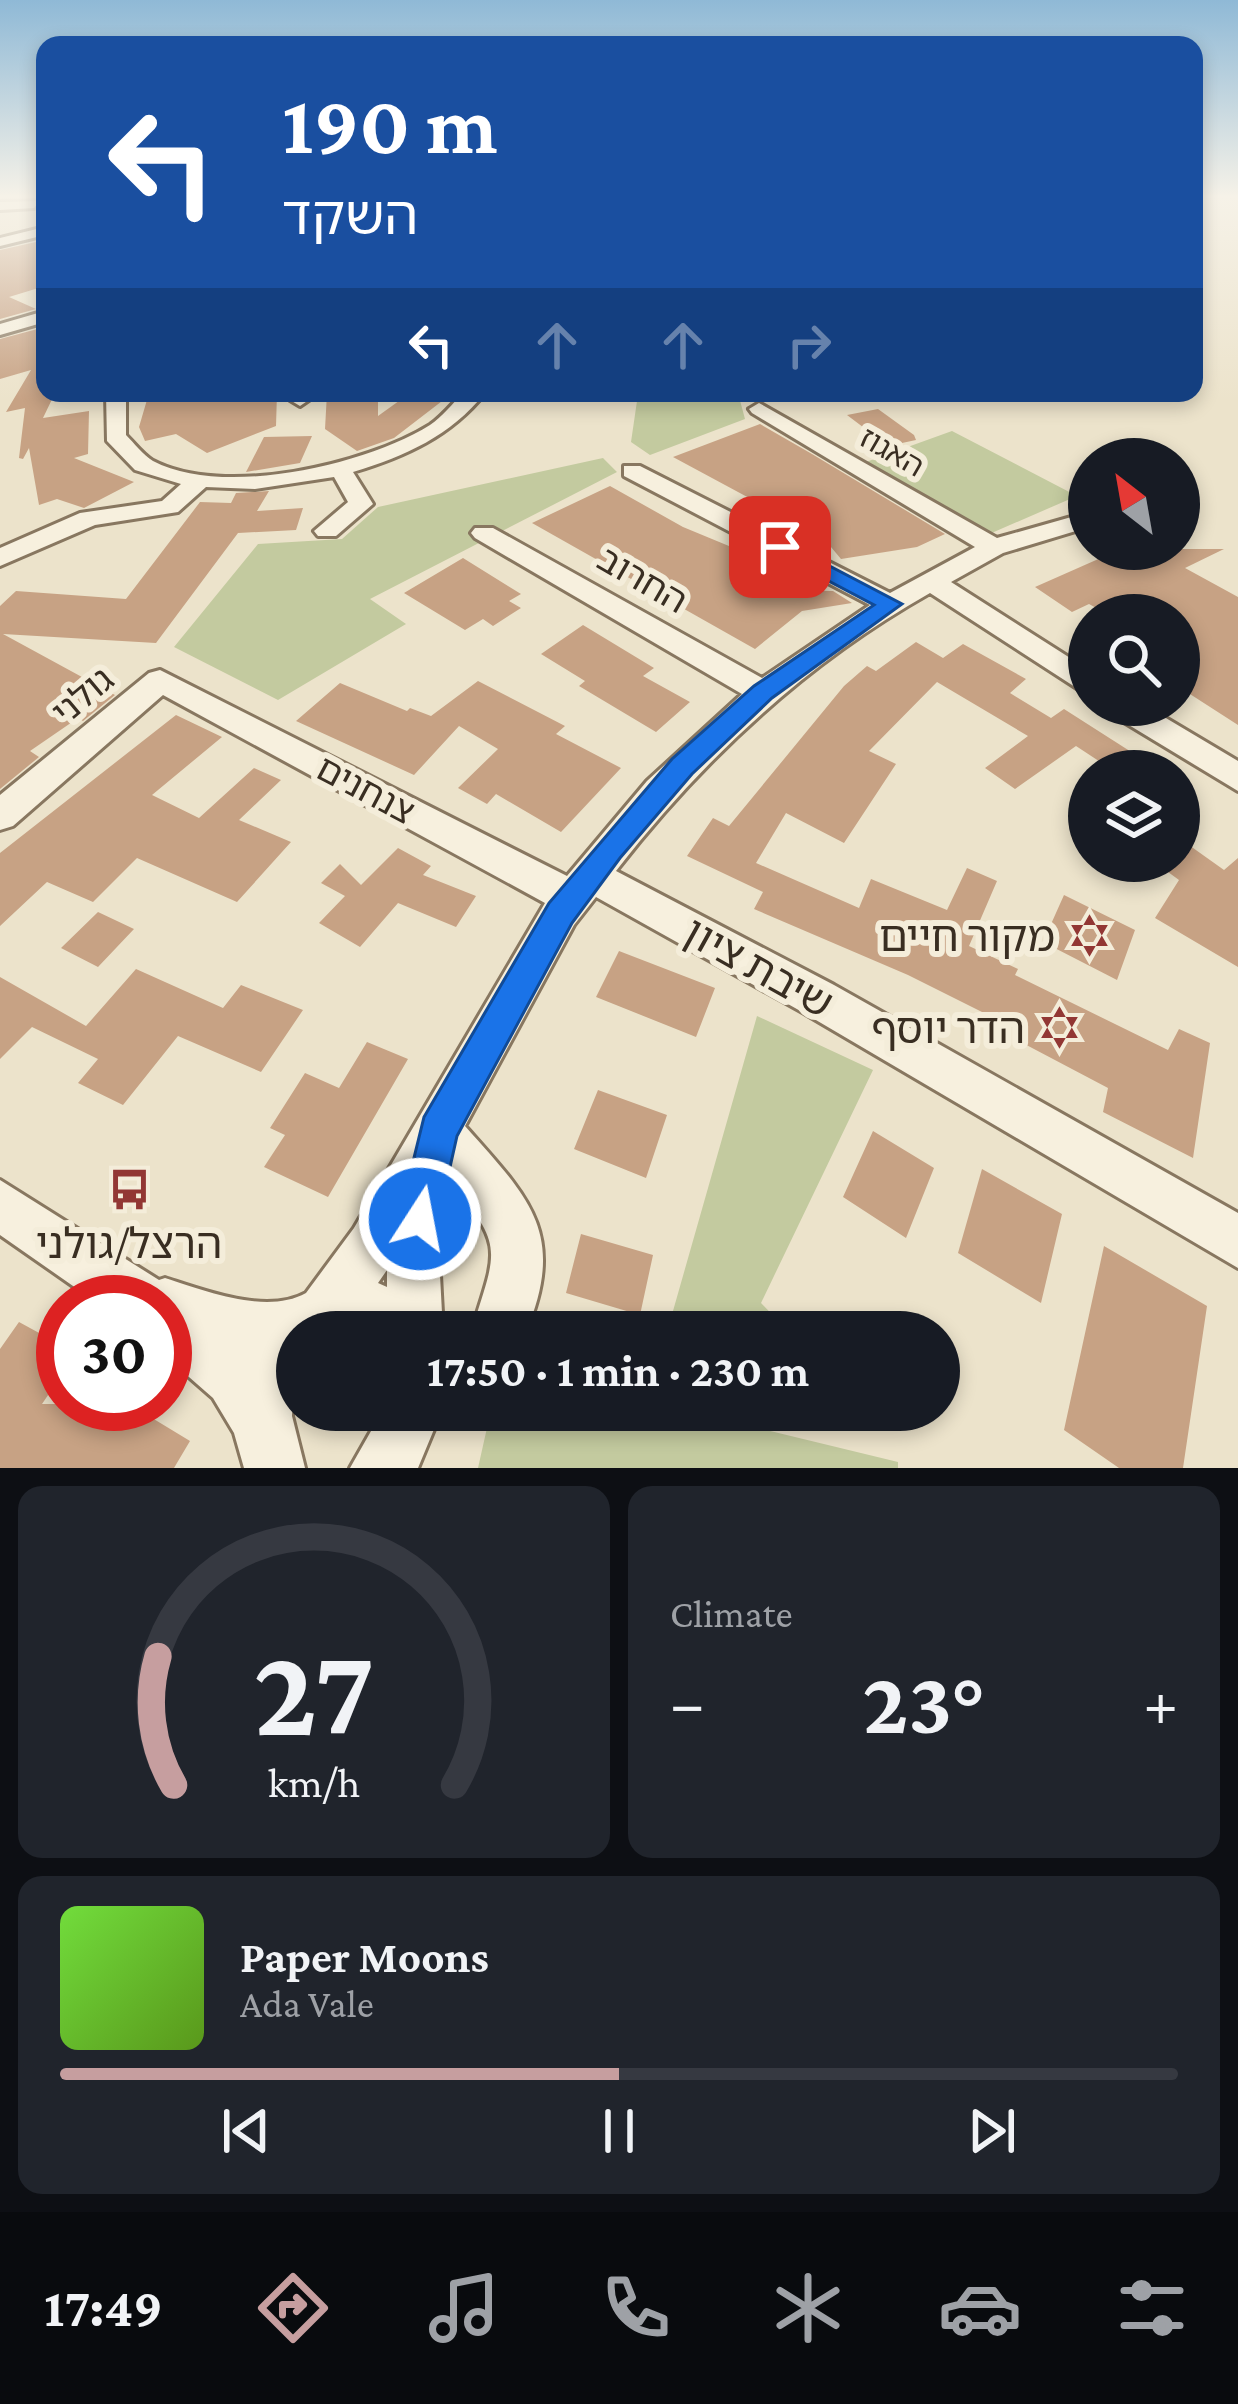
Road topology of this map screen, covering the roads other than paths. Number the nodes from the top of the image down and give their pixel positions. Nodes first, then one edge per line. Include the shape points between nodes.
1 (36, 319) edge
2 (0, 330) edge
3 (113, 402) edge
4 (465, 402) edge
5 (759, 409) dead end
6 (632, 471) dead end
7 (342, 472) junction
8 (200, 480) junction
9 (1068, 525) edge
10 (327, 531) dead end
11 (484, 532) dead end
12 (994, 547) junction
13 (0, 558) edge
14 (929, 580) junction
15 (890, 604) junction
16 (1068, 671) edge
17 (160, 680) joint
18 (763, 692) junction
19 (1154, 726) edge
20 (1238, 778) edge
21 (0, 816) edge
22 (580, 887) junction
23 (438, 1131) junction
24 (0, 1205) edge
25 (1238, 1242) edge
26 (109, 1275) edge
27 (319, 1311) edge
28 (336, 1311) edge
29 (383, 1311) edge
30 (412, 1311) edge
31 (505, 1311) edge
32 (192, 1312) edge
33 (276, 1330) edge
34 (192, 1342) edge
35 (276, 1365) edge
36 (404, 1431) edge
37 (264, 1450) edge
38 (380, 1468) edge

1 - 2 street
3 - 8 street via 112,425 127,454 160,473
4 - 7 street via 400,452
5 - 12 street, האגוז
6 - 15 street
7 - 8 street
7 - 10 street via 361,504
8 - 13 street via 169,507 89,518
9 - 12 street
11 - 18 street, החרוב
12 - 14 street
14 - 15 street
14 - 16 street
15 - 18 street
17 - 21 street, גולני
17 - 22 street, צנחנים
18 - 22 street via 659,790
19 - 20 street
22 - 23 street
22 - 25 street, שיבת ציון via 840,1011
23 - 27 street via 372,1246
23 - 30 street via 413,1256
23 - 31 street via 502,1206 521,1256
24 - 26 street
28 - 29 street via 349,1305
32 - 33 street
34 - 37 street via 233,1378
35 - 37 street
36 - 38 street

